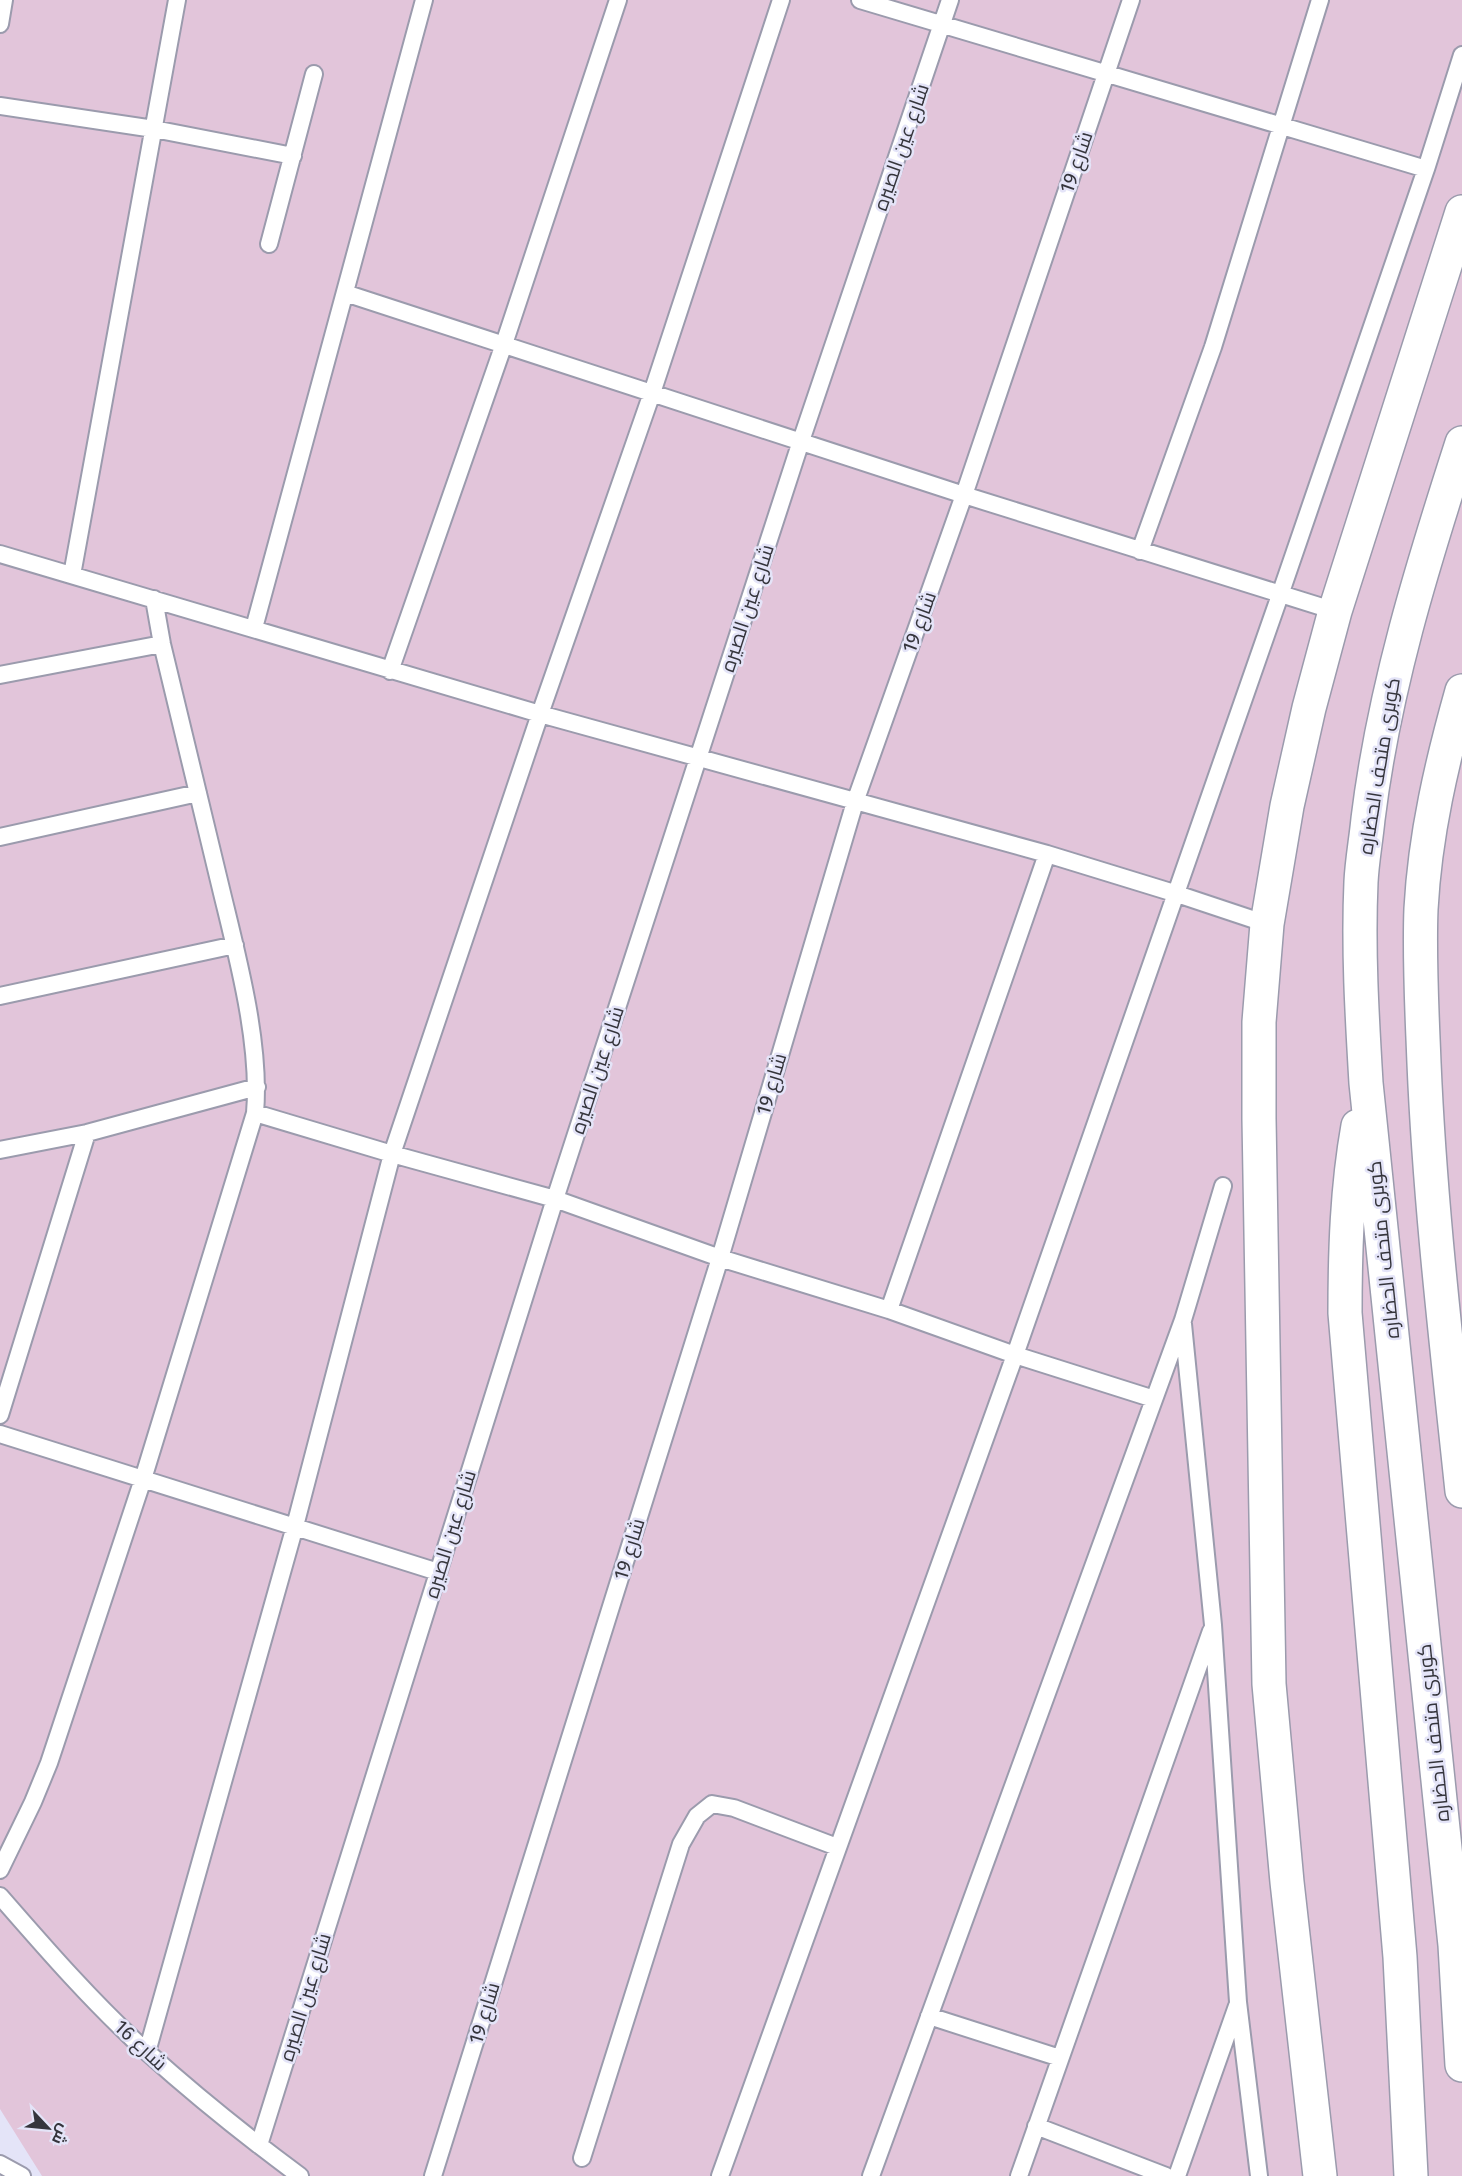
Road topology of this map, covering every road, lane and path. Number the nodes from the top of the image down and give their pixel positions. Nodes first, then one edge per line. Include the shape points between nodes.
1 (4, 0) edge
2 (177, 0) edge
3 (424, 0) edge
4 (618, 0) edge
5 (781, 0) edge
6 (861, 0) edge
7 (950, 0) edge
8 (1131, 0) edge
9 (1320, 0) edge
10 (0, 24) edge
11 (943, 24) junction
12 (1462, 55) edge
13 (314, 74) dead end
14 (1106, 74) junction
15 (0, 106) edge
16 (1282, 126) junction
17 (154, 129) junction
18 (293, 156) junction
19 (1426, 169) junction
20 (1462, 212) edge
21 (269, 244) dead end
22 (345, 293) junction
23 (504, 344) junction
24 (652, 393) junction
25 (801, 441) junction
26 (1462, 443) edge
27 (964, 495) junction
28 (1140, 550) junction
29 (0, 554) edge
30 (72, 575) junction
31 (1280, 595) junction
32 (154, 598) junction
33 (1335, 611) junction
34 (254, 628) junction
35 (162, 644) junction
36 (390, 671) junction
37 (0, 675) edge
38 (1462, 691) edge
39 (540, 714) junction
40 (699, 759) junction
41 (198, 793) junction
42 (855, 801) junction
43 (0, 837) edge
44 (1047, 854) junction
45 (1174, 893) junction
46 (1267, 924) junction
47 (235, 945) junction
48 (0, 996) edge
49 (1366, 1083) junction
50 (257, 1087) junction
51 (255, 1113) junction
52 (87, 1133) junction
53 (0, 1150) edge
54 (392, 1154) junction
55 (1223, 1186) dead end
56 (555, 1199) junction
57 (720, 1258) junction
58 (889, 1310) junction
59 (1182, 1320) junction
60 (1015, 1355) junction
61 (1154, 1399) junction
62 (0, 1415) edge
63 (0, 1434) edge
64 (142, 1479) junction
65 (1462, 1491) edge
66 (295, 1526) junction
67 (438, 1572) junction
68 (1213, 1625) junction
69 (837, 1847) junction
70 (0, 1870) edge
71 (0, 1896) edge
72 (1238, 2002) junction
73 (929, 2016) junction
74 (147, 2052) junction
75 (1060, 2058) junction
76 (1462, 2066) edge
77 (1036, 2126) junction
78 (259, 2145) junction
79 (582, 2158) dead end
80 (0, 2164) edge
81 (22, 2176) edge
82 (300, 2176) edge
83 (433, 2176) edge
84 (720, 2176) edge
85 (871, 2176) edge
86 (1019, 2176) edge
87 (1166, 2176) edge
88 (1177, 2176) edge
89 (1259, 2176) edge
90 (1320, 2176) edge
91 (1411, 2176) edge

1 - 10 lane
2 - 17 lane
3 - 22 lane
4 - 23 lane
5 - 24 lane
6 - 11 lane
7 - 11 lane, شارع عين الصيره
8 - 14 lane, شارع 19
9 - 16 lane
11 - 14 lane
11 - 25 lane, شارع عين الصيره
12 - 19 lane
13 - 18 lane
14 - 16 lane
14 - 27 lane, شارع 19
15 - 17 lane
16 - 19 lane
16 - 28 lane via 1213,347
17 - 18 lane
17 - 30 lane
18 - 21 lane
19 - 31 lane
20 - 33 main road
22 - 23 lane
22 - 34 lane
23 - 24 lane
23 - 36 lane
24 - 25 lane
24 - 39 lane
25 - 27 lane
25 - 40 lane, شارع عين الصيره
26 - 49 main road, كوبرى متحف الحضاره via 1396,661 1374,773 1361,881
27 - 28 lane
27 - 42 lane, شارع 19
28 - 31 lane
29 - 30 lane
30 - 32 lane
31 - 33 lane
31 - 45 lane
32 - 34 lane
32 - 35 lane
33 - 46 main road via 1287,806
34 - 36 lane
35 - 37 lane
35 - 41 lane
36 - 39 lane
38 - 65 main road via 1430,832 1421,908 1420,984 1427,1142
39 - 40 lane
39 - 54 lane
40 - 42 lane
40 - 56 lane, شارع عين الصيره
41 - 43 lane
41 - 47 lane
42 - 44 lane
42 - 57 lane, شارع 19
44 - 45 lane
44 - 58 lane
45 - 46 lane
45 - 60 lane
46 - 90 main road via 1259,1022 1259,1119 1269,1684
47 - 48 lane
47 - 50 lane
49 - 76 main road, كوبرى متحف الحضاره via 1455,1945
49 - 91 main road via 1352,1159 1345,1236 1345,1313 1400,1957
50 - 51 lane
50 - 52 lane
51 - 54 lane
51 - 64 lane
52 - 53 lane
52 - 62 lane
54 - 56 lane
54 - 66 lane
55 - 59 lane
56 - 57 lane
56 - 67 lane, شارع عين الصيره
57 - 58 lane
57 - 83 lane, شارع 19
58 - 60 lane
59 - 61 lane
59 - 68 lane
60 - 61 lane
60 - 69 lane
61 - 73 lane
63 - 64 lane
64 - 66 lane
64 - 70 lane via 49,1763
66 - 67 lane
66 - 74 lane
67 - 78 lane, شارع عين الصيره
68 - 72 lane
68 - 75 lane
69 - 79 lane via 734,1808 712,1804 697,1816 681,1844
69 - 84 lane
71 - 74 lane, شارع 16 via 85,1991
72 - 88 lane
72 - 89 lane
73 - 75 lane
73 - 85 lane
74 - 78 lane, شارع 16
75 - 77 lane
77 - 86 lane
77 - 87 lane
78 - 82 lane, شارع 16
80 - 81 lane

